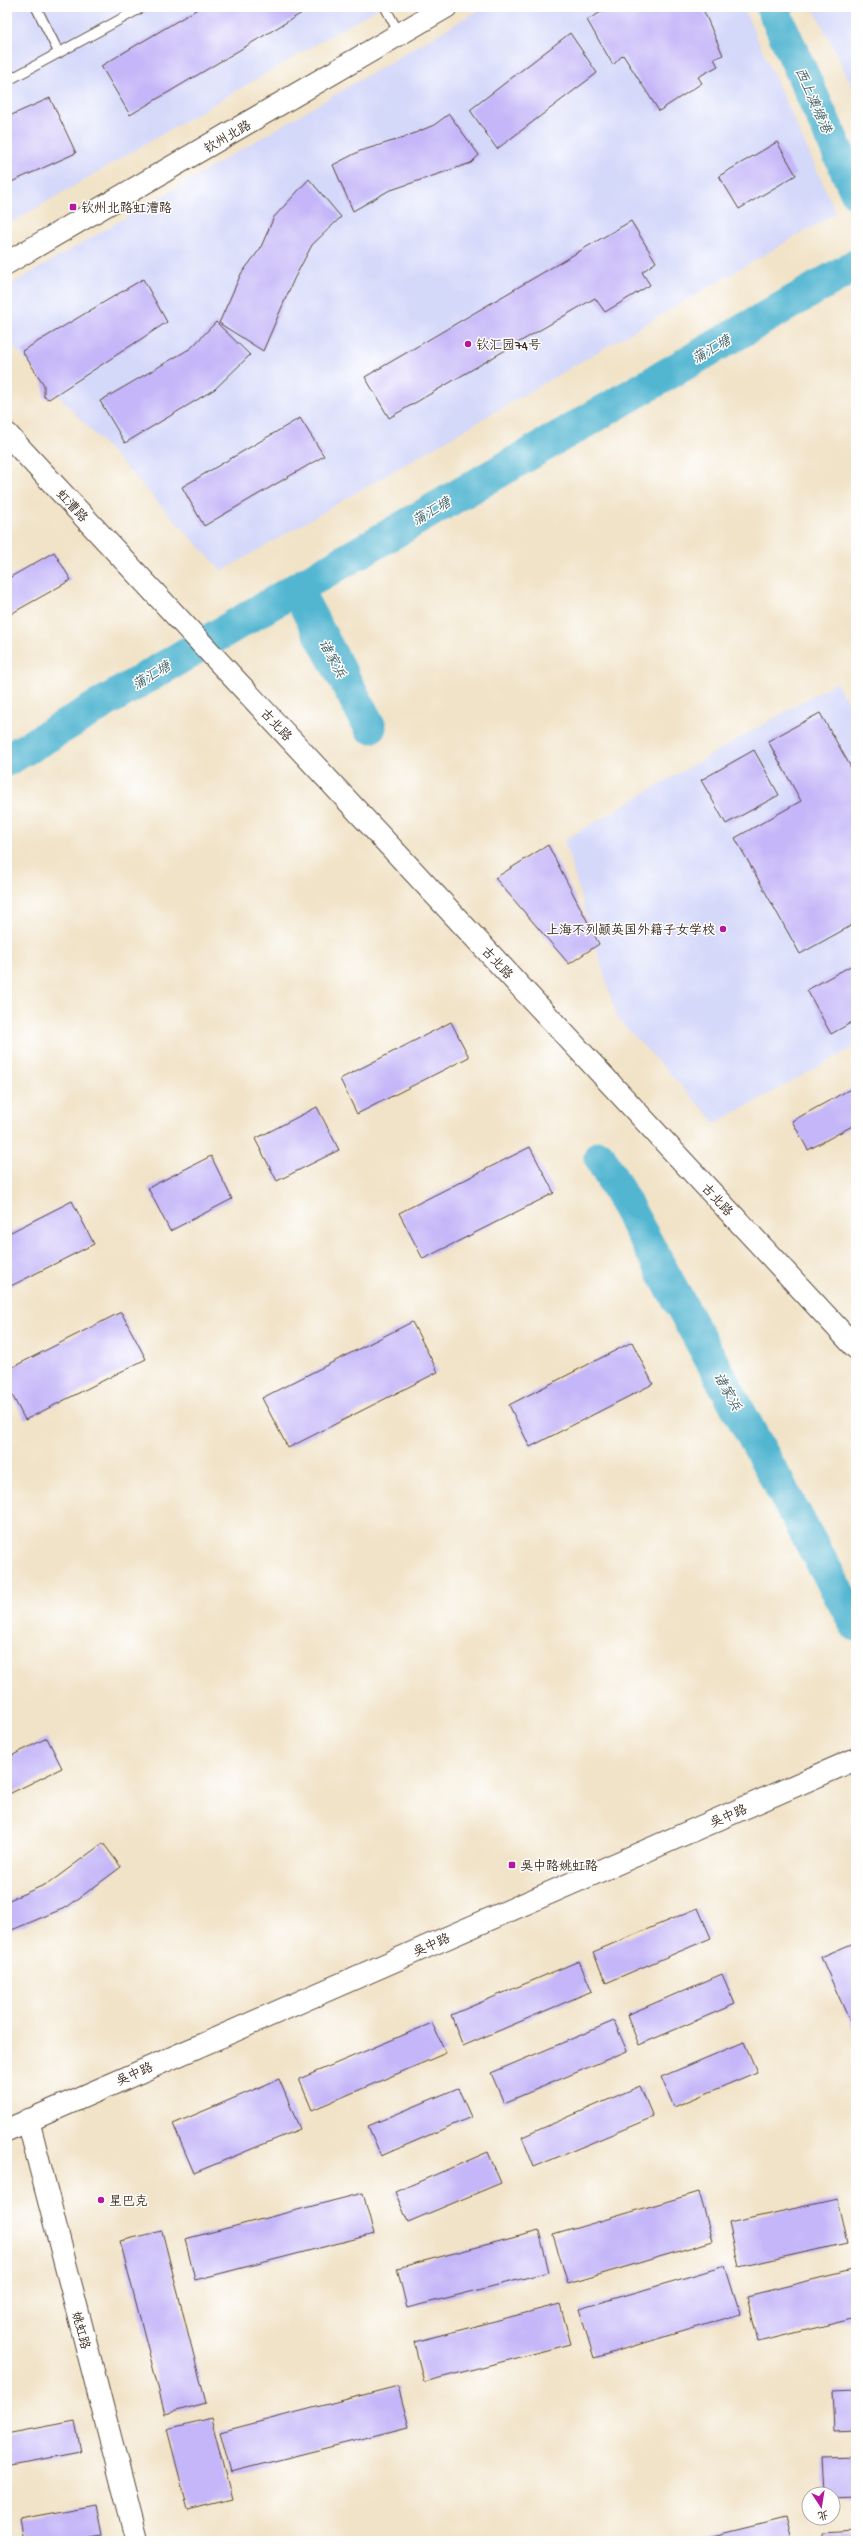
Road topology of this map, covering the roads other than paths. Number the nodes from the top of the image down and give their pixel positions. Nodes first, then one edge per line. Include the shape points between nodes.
1 (36, 7) edge
2 (143, 7) edge
3 (385, 7) edge
4 (446, 7) edge
5 (400, 35) junction
6 (60, 53) junction
7 (7, 81) edge
8 (7, 263) edge
9 (7, 434) edge
10 (139, 576) joint
11 (856, 1348) edge
12 (856, 1759) edge
13 (28, 2120) junction
14 (7, 2130) edge
15 (137, 2541) edge

1 - 6 lane
2 - 6 lane
3 - 5 lane
4 - 5 main road, 钦州北路
5 - 8 main road, 钦州北路
6 - 7 lane
9 - 10 main road, 虹漕路
10 - 11 main road, 古北路
12 - 13 main road, 吴中路
13 - 14 main road, 吴中路
13 - 15 main road, 姚虹路

